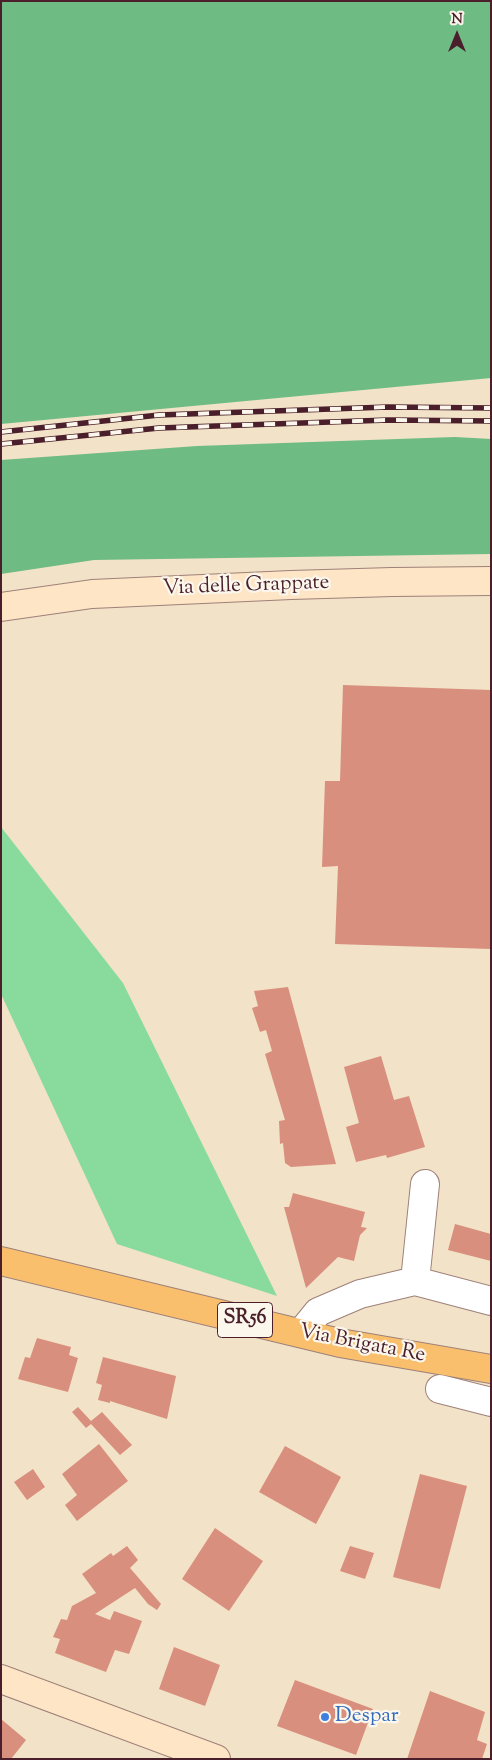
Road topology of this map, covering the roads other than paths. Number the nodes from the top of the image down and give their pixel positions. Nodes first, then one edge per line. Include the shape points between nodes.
1 (491, 581) edge
2 (1, 607) edge
3 (425, 1184) dead end
4 (1, 1261) edge
5 (415, 1281) junction
6 (491, 1300) edge
7 (301, 1333) junction
8 (491, 1369) edge
9 (440, 1389) dead end
10 (491, 1402) edge
11 (1, 1679) edge
12 (216, 1759) edge

1 - 2 street, Via delle Grappate via 291,584 92,594
3 - 5 street
4 - 7 main road, Via Brigata Re / SR56
5 - 6 street
5 - 7 street via 360,1294 318,1312
7 - 8 main road, Via Brigata Re / SR56
9 - 10 street, Via Brigata Re
11 - 12 street

